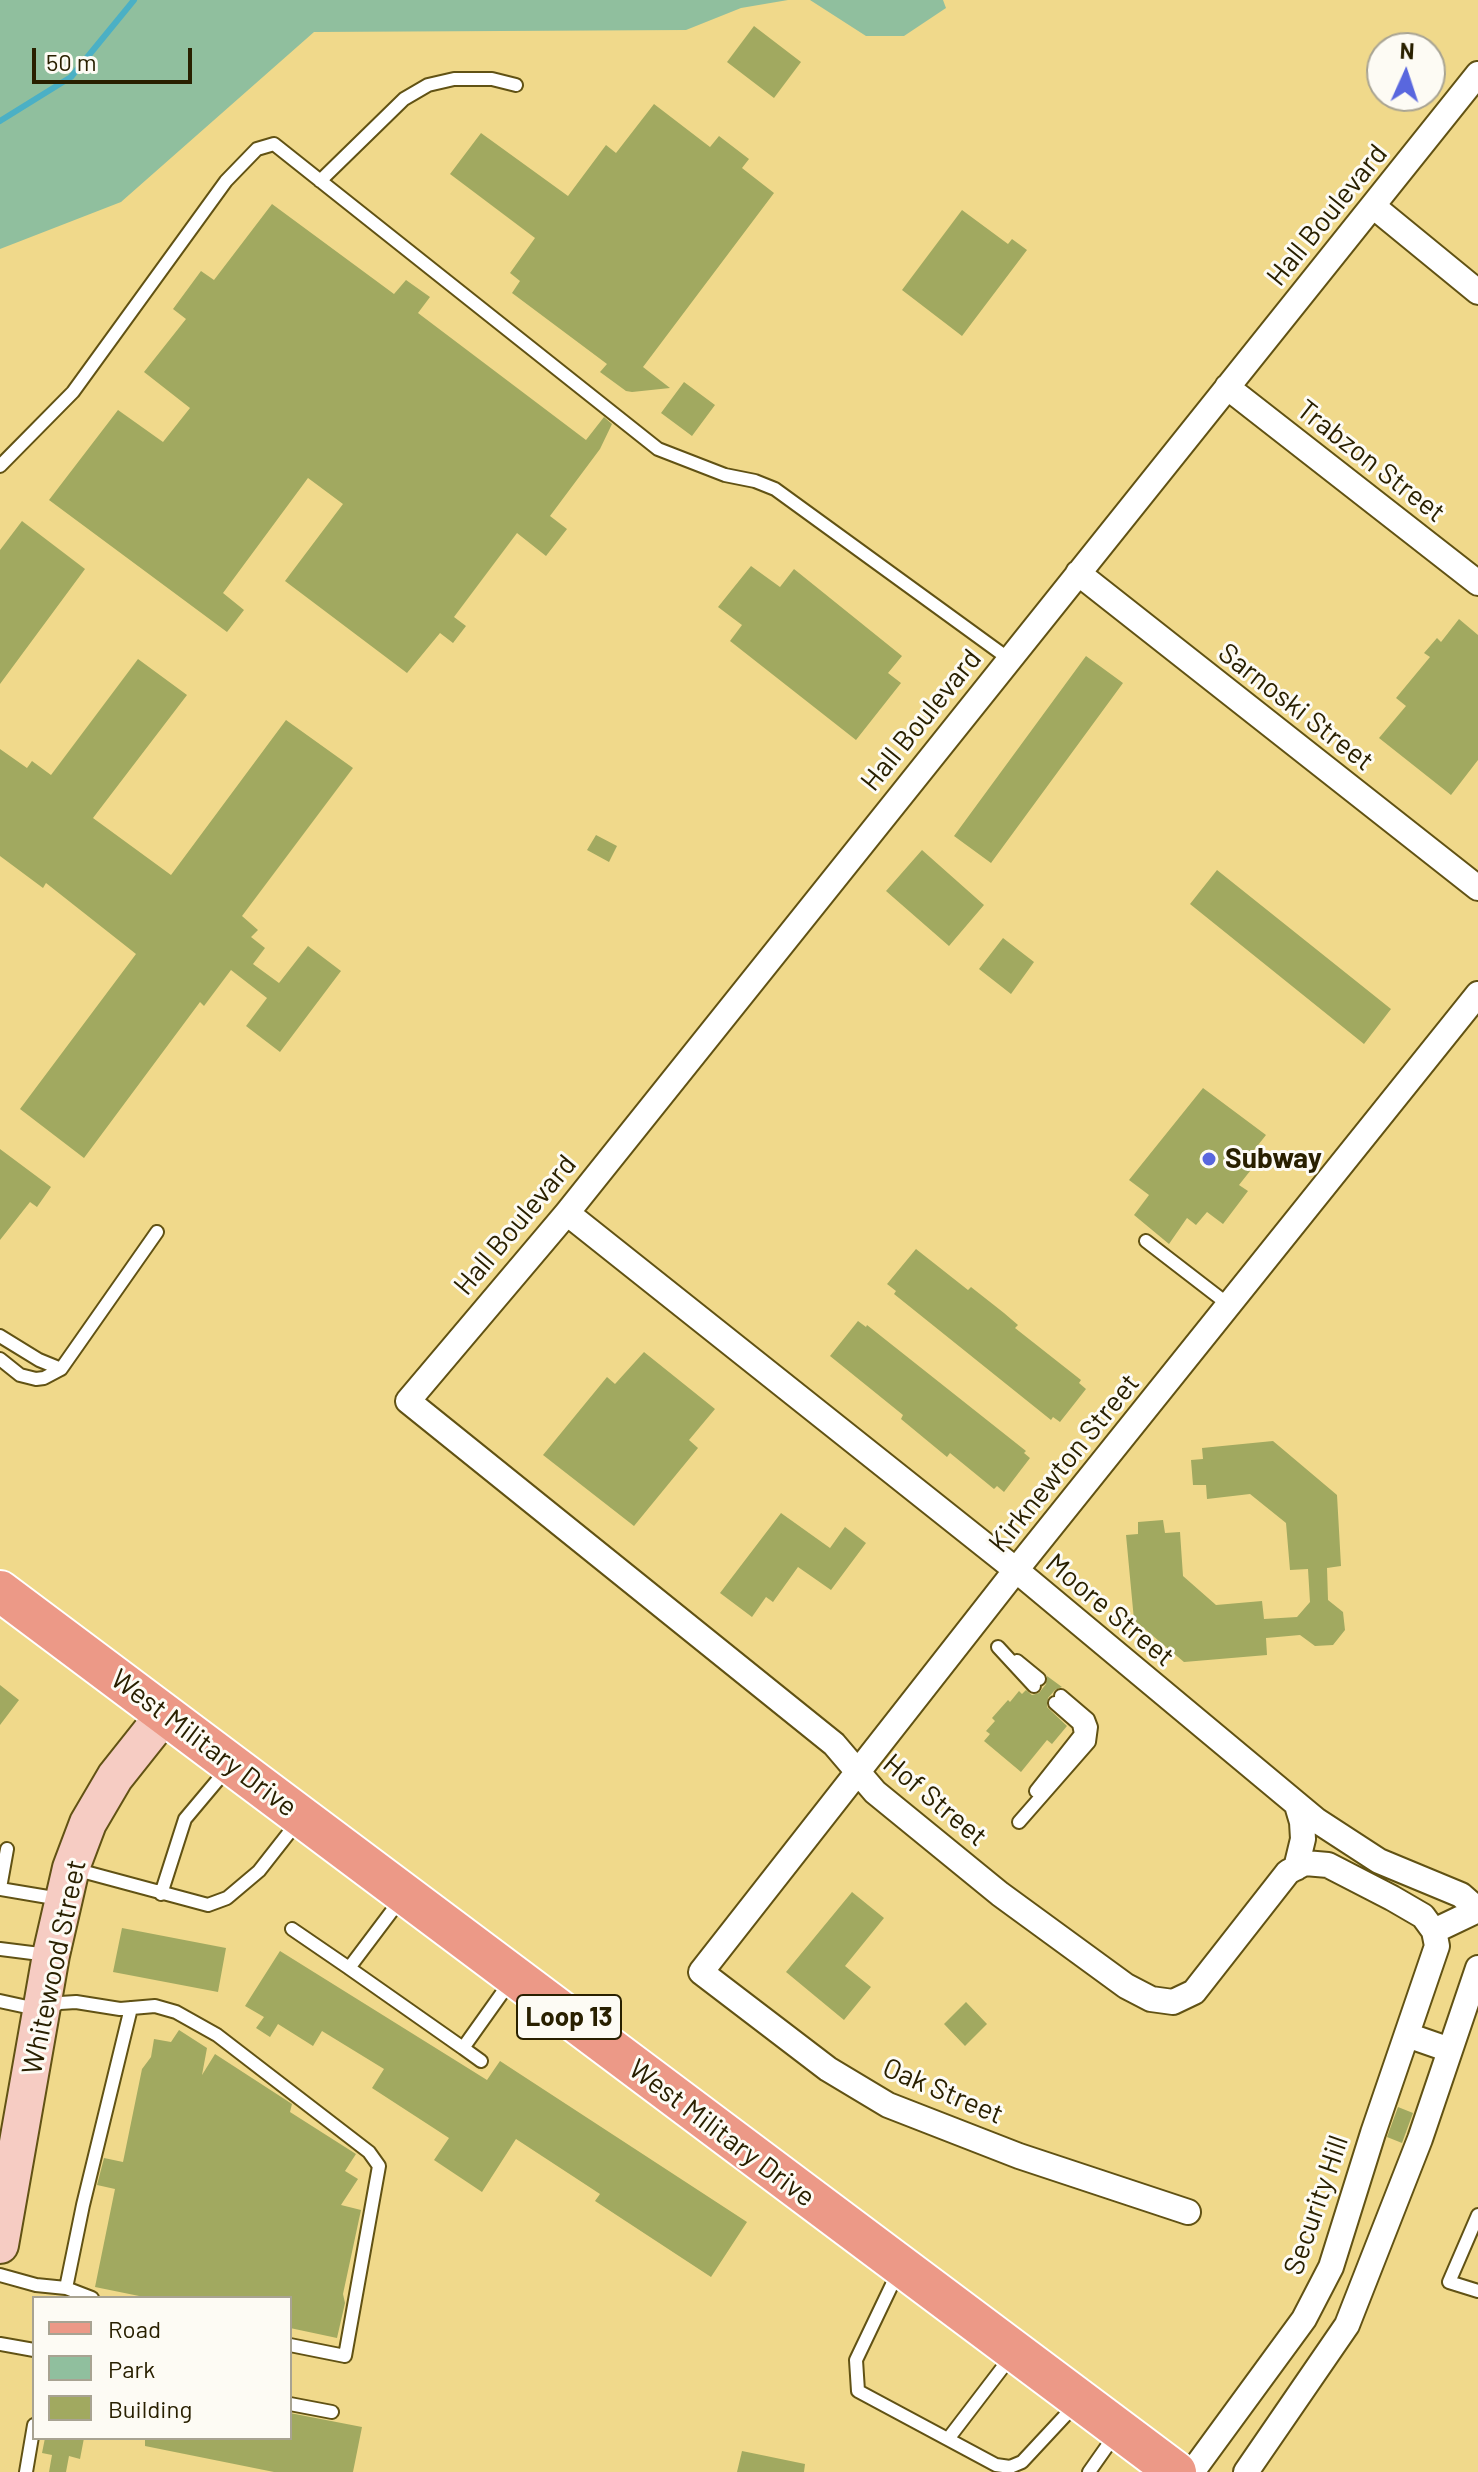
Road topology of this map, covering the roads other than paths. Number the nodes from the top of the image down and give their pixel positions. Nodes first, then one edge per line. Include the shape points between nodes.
1 (1478, 74) edge
2 (516, 85) dead end
3 (320, 181) junction
4 (1373, 206) junction
5 (1478, 292) edge
6 (1227, 387) junction
7 (0, 466) edge
8 (1078, 573) junction
9 (1478, 583) edge
10 (1009, 659) junction
11 (1478, 888) edge
12 (1478, 994) edge
13 (567, 1213) junction
14 (157, 1232) dead end
15 (1146, 1241) dead end
16 (1229, 1305) junction
17 (0, 1336) edge
18 (0, 1359) edge
19 (61, 1369) junction
20 (408, 1401) joint
21 (1016, 1570) junction
22 (0, 1591) edge
23 (998, 1647) dead end
24 (1036, 1682) dead end
25 (1058, 1700) dead end
26 (165, 1714) junction
27 (232, 1764) junction
28 (858, 1773) junction
29 (1297, 1805) junction
30 (301, 1816) junction
31 (1017, 1820) dead end
32 (7, 1849) dead end
33 (1296, 1868) junction
34 (67, 1884) junction
35 (0, 1888) edge
36 (161, 1894) junction
37 (405, 1894) junction
38 (1478, 1910) edge
39 (292, 1929) dead end
40 (1434, 1931) junction
41 (0, 1949) edge
42 (51, 1955) junction
43 (349, 1968) junction
44 (1478, 1968) edge
45 (701, 1972) joint
46 (514, 1976) junction
47 (0, 2001) edge
48 (131, 2008) junction
49 (41, 2010) junction
50 (1407, 2035) junction
51 (463, 2048) junction
52 (1450, 2050) junction
53 (481, 2061) dead end
54 (1360, 2175) junction
55 (1400, 2190) junction
56 (1188, 2212) dead end
57 (1478, 2215) edge
58 (2, 2223) edge
59 (901, 2267) junction
60 (0, 2275) edge
61 (66, 2288) junction
62 (1478, 2291) edge
63 (87, 2296) edge
64 (0, 2344) edge
65 (292, 2345) edge
66 (32, 2350) edge
67 (1015, 2351) junction
68 (1080, 2400) junction
69 (292, 2404) edge
70 (332, 2412) dead end
71 (1119, 2429) junction
72 (32, 2437) edge
73 (948, 2439) junction
74 (1015, 2469) edge
75 (26, 2472) edge
76 (1089, 2472) edge
77 (1176, 2472) edge
78 (1192, 2472) edge
79 (1246, 2472) edge

1 - 4 street, Hall Boulevard
2 - 3 lane via 454,79 428,85 404,99
3 - 7 lane via 274,144 257,149 226,181 73,392
3 - 10 lane via 658,449 775,489
4 - 5 street
4 - 6 street, Hall Boulevard
6 - 8 street, Hall Boulevard
6 - 9 street, Trabzon Street
8 - 10 street, Hall Boulevard
8 - 11 street, Sarnoski Street
10 - 13 street, Hall Boulevard
12 - 16 street, Kirknewton Street
13 - 20 street, Hall Boulevard
13 - 21 street, Moore Street
14 - 19 lane
15 - 16 lane
16 - 21 street, Kirknewton Street
17 - 19 lane
18 - 19 lane via 20,1375 36,1379
20 - 28 street, Hof Street via 834,1744
21 - 28 street, Kirknewton Street
21 - 29 street, Moore Street
22 - 26 main road, West Military Drive / Loop 13
23 - 24 lane
25 - 31 lane via 1081,1734
26 - 27 main road, West Military Drive / Loop 13
26 - 34 street, Whitewood Street via 115,1777 88,1823
27 - 30 main road, West Military Drive / Loop 13
27 - 36 lane via 185,1819
28 - 33 street, Hof Street via 1000,1894 1151,1999 1173,2002 1194,1992
28 - 45 street, Kirknewton Street
29 - 33 street via 1303,1839
29 - 38 street, Moore Street via 1379,1861 1461,1895
30 - 36 lane via 259,1871 227,1898 208,1905
30 - 37 main road, West Military Drive / Loop 13
32 - 35 lane
33 - 40 street via 1305,1863 1328,1865 1423,1916
34 - 35 lane
34 - 36 lane
34 - 42 street, Whitewood Street
37 - 43 lane
37 - 46 main road, West Military Drive / Loop 13
38 - 40 street
39 - 43 lane
40 - 50 street, Security Hill via 1437,1946
41 - 42 lane
42 - 49 street, Whitewood Street
43 - 51 lane
44 - 52 street
45 - 56 street, Oak Street via 828,2069 888,2105 1019,2156
46 - 51 lane
46 - 59 main road, West Military Drive / Loop 13
47 - 49 lane
48 - 49 lane via 76,2002
48 - 61 lane
48 - 65 lane via 155,2006 176,2012 217,2035 369,2152 379,2166 345,2356
49 - 58 street, Whitewood Street
50 - 52 street
50 - 54 street, Security Hill
51 - 53 lane
52 - 55 street
54 - 55 street
54 - 78 street, Security Hill via 1331,2267 1304,2319
55 - 79 street via 1347,2325
57 - 62 lane via 1449,2282
59 - 67 main road, West Military Drive / Loop 13
59 - 73 lane via 856,2360 858,2391
60 - 61 lane
61 - 63 lane
64 - 66 lane
67 - 68 main road, West Military Drive / Loop 13
67 - 73 lane
68 - 71 main road, West Military Drive / Loop 13
68 - 74 lane
69 - 70 lane
71 - 76 lane
71 - 77 main road, West Military Drive / Loop 13
72 - 75 lane
73 - 74 lane via 996,2465

